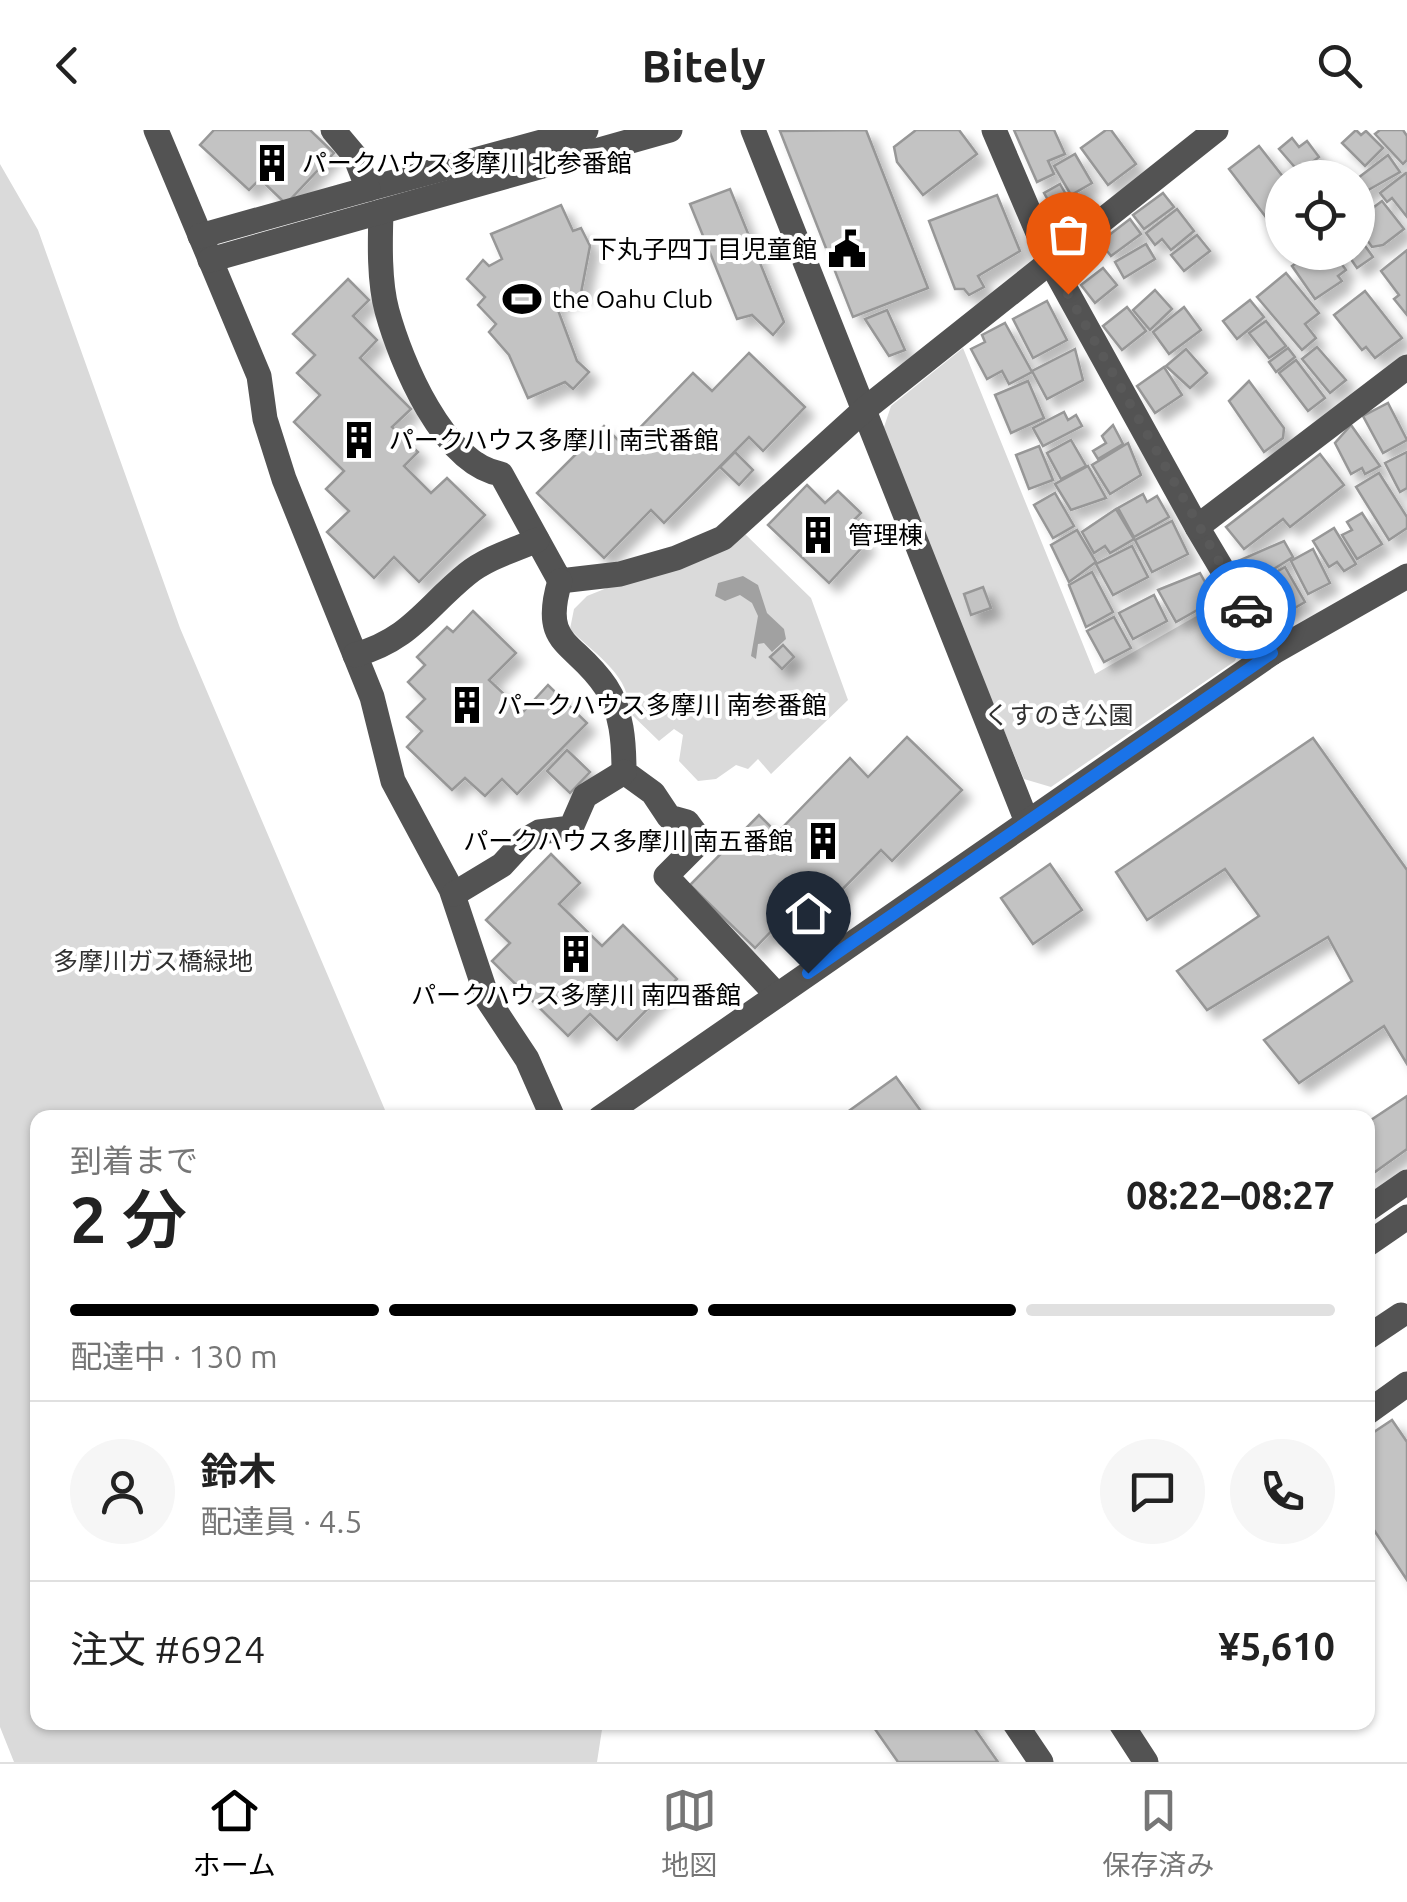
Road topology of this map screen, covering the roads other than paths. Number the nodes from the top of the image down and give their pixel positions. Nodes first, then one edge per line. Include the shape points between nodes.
1 (156, 130) edge
2 (333, 130) edge
3 (586, 130) edge
4 (670, 130) edge
5 (752, 130) edge
6 (994, 130) edge
7 (1216, 130) edge
8 (368, 189) junction
9 (381, 212) junction
10 (205, 248) junction
11 (1050, 261) junction
12 (1407, 367) edge
13 (864, 409) junction
14 (1197, 527) junction
15 (537, 540) junction
16 (1407, 576) edge
17 (560, 581) junction
18 (1272, 653) junction
19 (355, 655) junction
20 (624, 772) junction
21 (1027, 822) junction
22 (454, 894) junction
23 (778, 995) junction
24 (549, 1110) edge
25 (612, 1110) edge
26 (1407, 1182) edge
27 (1375, 1204) edge
28 (1407, 1218) edge
29 (1375, 1239) edge
30 (1400, 1315) dead end
31 (1375, 1332) edge
32 (1407, 1384) edge
33 (1375, 1407) edge
34 (1019, 1730) edge
35 (1125, 1730) edge
36 (1041, 1762) edge
37 (1146, 1762) edge

1 - 10 street
2 - 8 street via 355,156
3 - 8 street
4 - 9 street
5 - 13 street
6 - 11 street
7 - 11 street
8 - 10 street
9 - 10 street
9 - 15 street via 386,308 430,414 486,472 501,474
10 - 19 street via 259,376 264,419 302,533
11 - 13 street
11 - 14 street
12 - 14 street
13 - 17 street via 722,538 620,574
13 - 21 street
14 - 18 street
15 - 17 street
15 - 19 street via 471,571 408,632
16 - 18 street
17 - 20 street via 551,623 607,688
18 - 21 street
19 - 22 street via 393,782
20 - 22 street via 585,796 571,828 539,832 488,876
20 - 23 street via 701,841 666,876
21 - 23 street
22 - 24 street via 488,1000 527,1059
23 - 25 street
26 - 27 street
28 - 29 street
30 - 31 street
32 - 33 street
34 - 36 street
35 - 37 street

